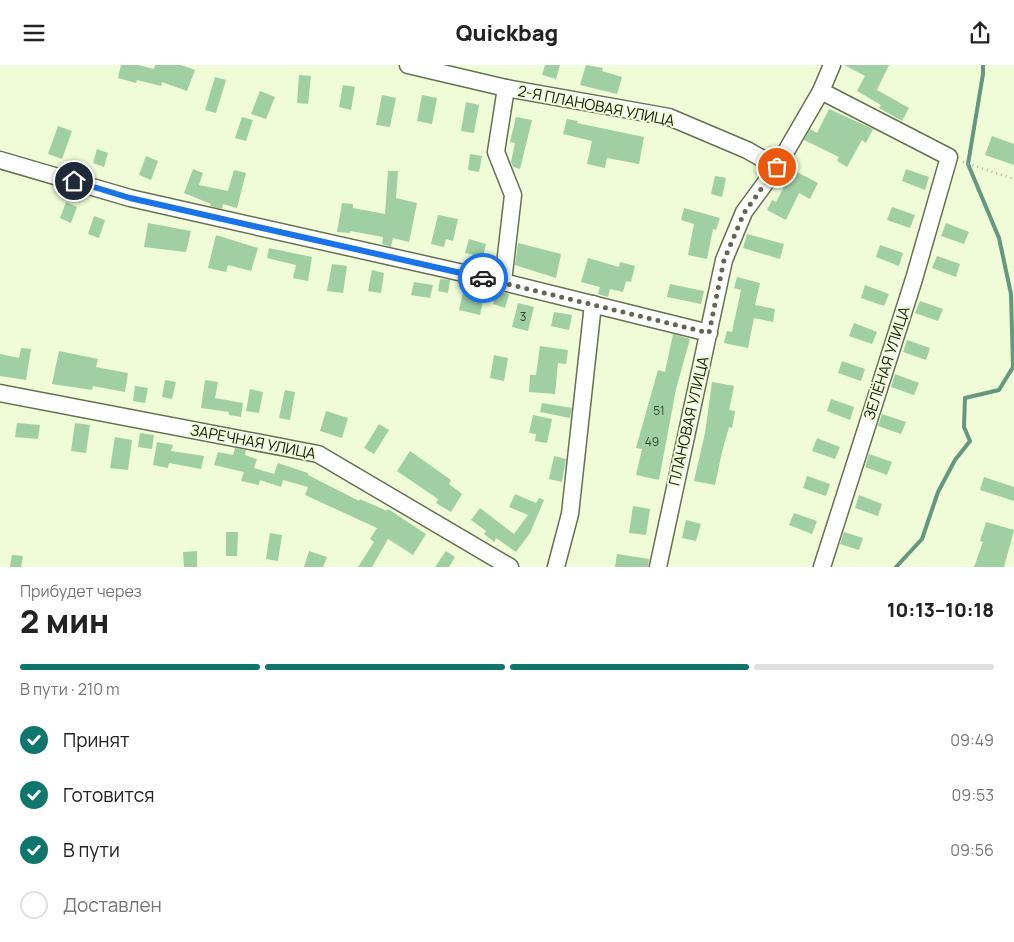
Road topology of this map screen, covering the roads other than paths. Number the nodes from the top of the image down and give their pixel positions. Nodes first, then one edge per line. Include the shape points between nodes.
1 (408, 65) edge
2 (832, 65) edge
3 (506, 88) junction
4 (820, 91) junction
5 (0, 160) edge
6 (777, 167) junction
7 (503, 282) junction
8 (593, 304) junction
9 (709, 333) junction
10 (0, 393) edge
11 (510, 567) edge
12 (556, 567) edge
13 (658, 567) edge
14 (822, 567) edge

1 - 3 street, 2-Я ПЛАНОВАЯ УЛИЦА
2 - 4 street, ПЛАНОВАЯ УЛИЦА
3 - 6 street, 2-Я ПЛАНОВАЯ УЛИЦА via 669,117 747,149
3 - 7 street via 496,152 513,195
4 - 6 street, ПЛАНОВАЯ УЛИЦА
4 - 14 street, ЗЕЛЁНАЯ УЛИЦА via 949,157 914,279
5 - 7 street via 130,198
6 - 9 street, ПЛАНОВАЯ УЛИЦА via 744,213 724,260
7 - 8 street
8 - 9 street
8 - 12 street via 570,514
9 - 13 street, ПЛАНОВАЯ УЛИЦА
10 - 11 street, ЗАРЕЧНАЯ УЛИЦА via 318,454

